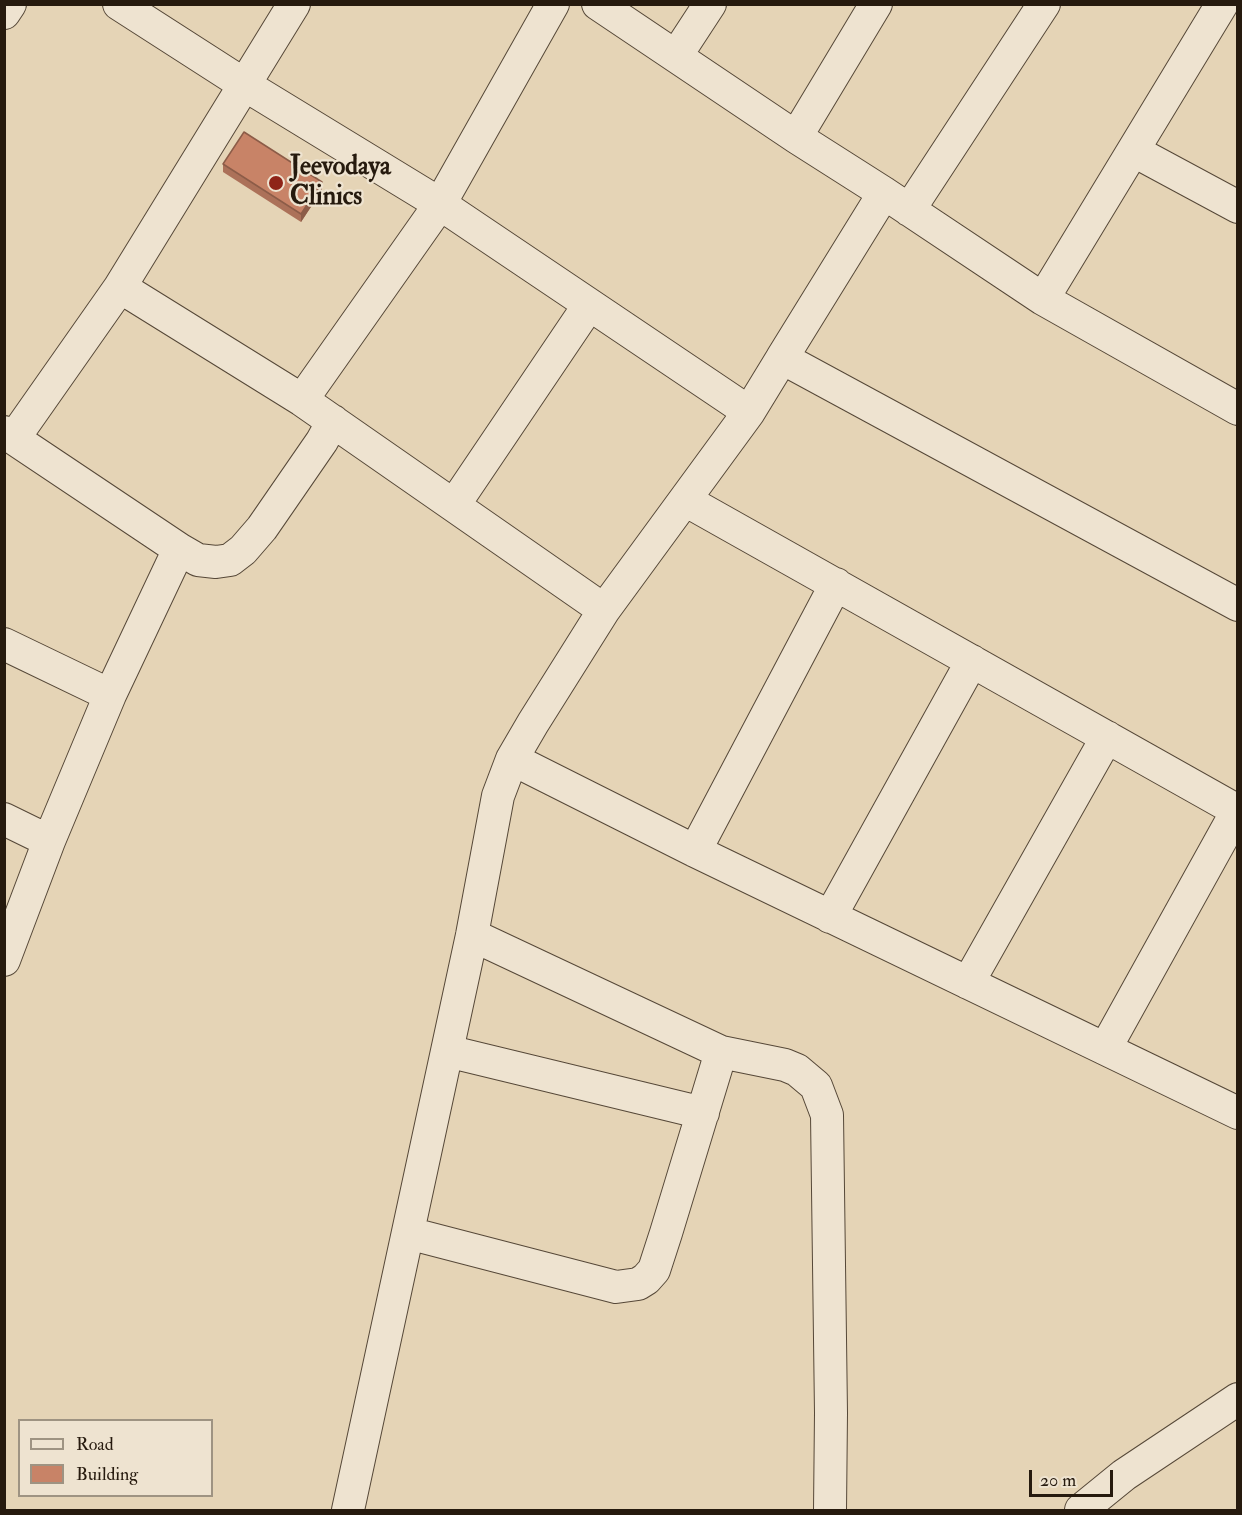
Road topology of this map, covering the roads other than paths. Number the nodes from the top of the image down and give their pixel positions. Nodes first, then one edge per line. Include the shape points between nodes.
1 (10, 4) edge
2 (119, 4) edge
3 (294, 4) edge
4 (553, 4) edge
5 (598, 4) edge
6 (710, 4) edge
7 (876, 4) edge
8 (1044, 4) edge
9 (1222, 5) edge
10 (4, 13) edge
11 (1238, 14) edge
12 (676, 56) junction
13 (245, 85) junction
14 (796, 137) junction
15 (1134, 151) junction
16 (896, 201) junction
17 (440, 204) junction
18 (1238, 207) edge
19 (120, 286) junction
20 (1042, 299) junction
21 (589, 305) junction
22 (782, 358) junction
23 (302, 400) junction
24 (1238, 409) edge
25 (749, 412) junction
26 (333, 421) junction
27 (9, 435) edge
28 (686, 500) junction
29 (454, 505) junction
30 (179, 549) junction
31 (836, 584) junction
32 (1238, 605) edge
33 (604, 610) junction
34 (4, 644) edge
35 (972, 661) junction
36 (110, 695) junction
37 (1107, 737) junction
38 (512, 759) junction
39 (1237, 811) edge
40 (4, 819) edge
41 (49, 841) junction
42 (695, 851) junction
43 (830, 916) junction
44 (472, 935) junction
45 (4, 960) edge
46 (968, 983) junction
47 (1105, 1049) junction
48 (447, 1052) junction
49 (721, 1052) junction
50 (703, 1113) junction
51 (1238, 1113) edge
52 (408, 1233) junction
53 (1238, 1399) edge
54 (348, 1510) edge
55 (830, 1510) edge
56 (1081, 1510) edge

1 - 10 street
2 - 13 street
3 - 13 street
4 - 17 street
5 - 12 street
6 - 12 street
7 - 14 street
8 - 16 street
9 - 11 street
9 - 15 street
12 - 14 street
13 - 17 street
13 - 19 street
14 - 16 street
15 - 18 street
15 - 20 street
16 - 20 street
16 - 22 street
17 - 21 street
17 - 23 street
19 - 23 street
19 - 27 street
20 - 24 street
21 - 25 street
21 - 29 street
22 - 25 street
22 - 32 street
23 - 26 street
25 - 28 street
26 - 29 street
26 - 30 street via 243,550 230,560 216,562 198,560
27 - 30 street
28 - 31 street
28 - 33 street
29 - 33 street
30 - 36 street
31 - 35 street
31 - 42 street
33 - 38 street
34 - 36 street
35 - 37 street
35 - 43 street
36 - 41 street
37 - 39 street
37 - 46 street
38 - 42 street
38 - 44 street via 498,796
39 - 47 street
40 - 41 street
41 - 45 street
42 - 43 street
43 - 46 street
44 - 48 street
44 - 49 street
46 - 47 street
47 - 51 street
48 - 50 street
48 - 52 street
49 - 50 street
49 - 55 street via 797,1070 816,1086 827,1115
50 - 52 street via 654,1270 638,1284 616,1287
52 - 54 street
53 - 56 street via 1124,1475

